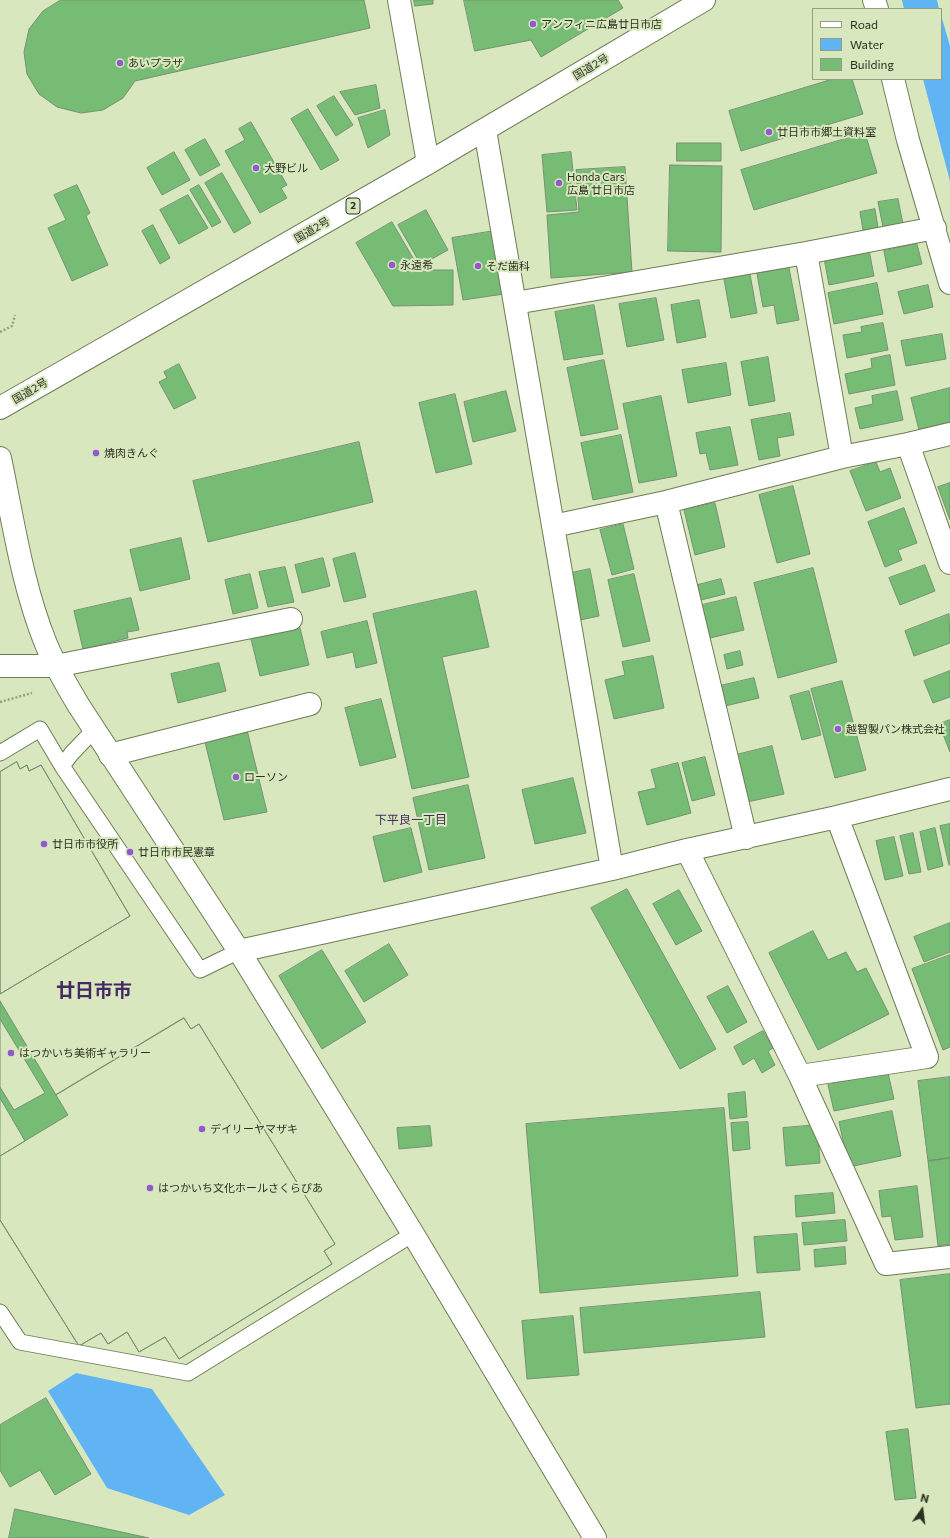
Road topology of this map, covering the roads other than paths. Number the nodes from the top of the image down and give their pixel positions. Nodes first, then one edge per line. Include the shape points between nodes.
1 (399, 0) edge
2 (704, 0) edge
3 (893, 80) edge
4 (485, 130) junction
5 (428, 163) junction
6 (935, 228) junction
7 (806, 253) junction
8 (950, 283) edge
9 (515, 302) junction
10 (0, 408) edge
11 (950, 434) edge
12 (908, 444) junction
13 (842, 457) junction
14 (0, 458) edge
15 (666, 502) junction
16 (553, 526) junction
17 (950, 563) edge
18 (291, 619) dead end
19 (0, 666) edge
20 (56, 666) junction
21 (310, 704) dead end
22 (94, 730) junction
23 (0, 753) edge
24 (110, 755) junction
25 (62, 766) junction
26 (950, 789) edge
27 (837, 817) junction
28 (746, 838) junction
29 (687, 850) junction
30 (612, 869) junction
31 (239, 951) junction
32 (800, 1076) junction
33 (414, 1234) junction
34 (950, 1257) edge
35 (0, 1312) edge
36 (595, 1538) edge

1 - 5 main road
2 - 4 main road, 国道2号 / 2
3 - 6 main road via 908,140
4 - 5 main road, 国道2号 / 2
4 - 9 main road
5 - 10 main road, 国道2号 / 2
6 - 7 main road
6 - 8 main road
7 - 9 main road
7 - 13 main road
9 - 16 main road
11 - 12 main road
12 - 13 main road
12 - 17 main road
13 - 15 main road
14 - 20 main road via 35,613
15 - 16 main road
15 - 28 main road
16 - 30 main road
18 - 20 main road
19 - 20 main road
20 - 22 main road
21 - 24 main road
22 - 24 main road
22 - 25 lane
23 - 25 lane via 40,729
24 - 31 main road
25 - 31 lane via 200,970
26 - 27 main road
27 - 28 main road
27 - 32 main road via 927,1057
28 - 29 main road
29 - 30 main road
29 - 32 main road
30 - 31 main road
31 - 33 main road
32 - 34 main road via 886,1264
33 - 35 lane via 188,1373 20,1342
33 - 36 main road

